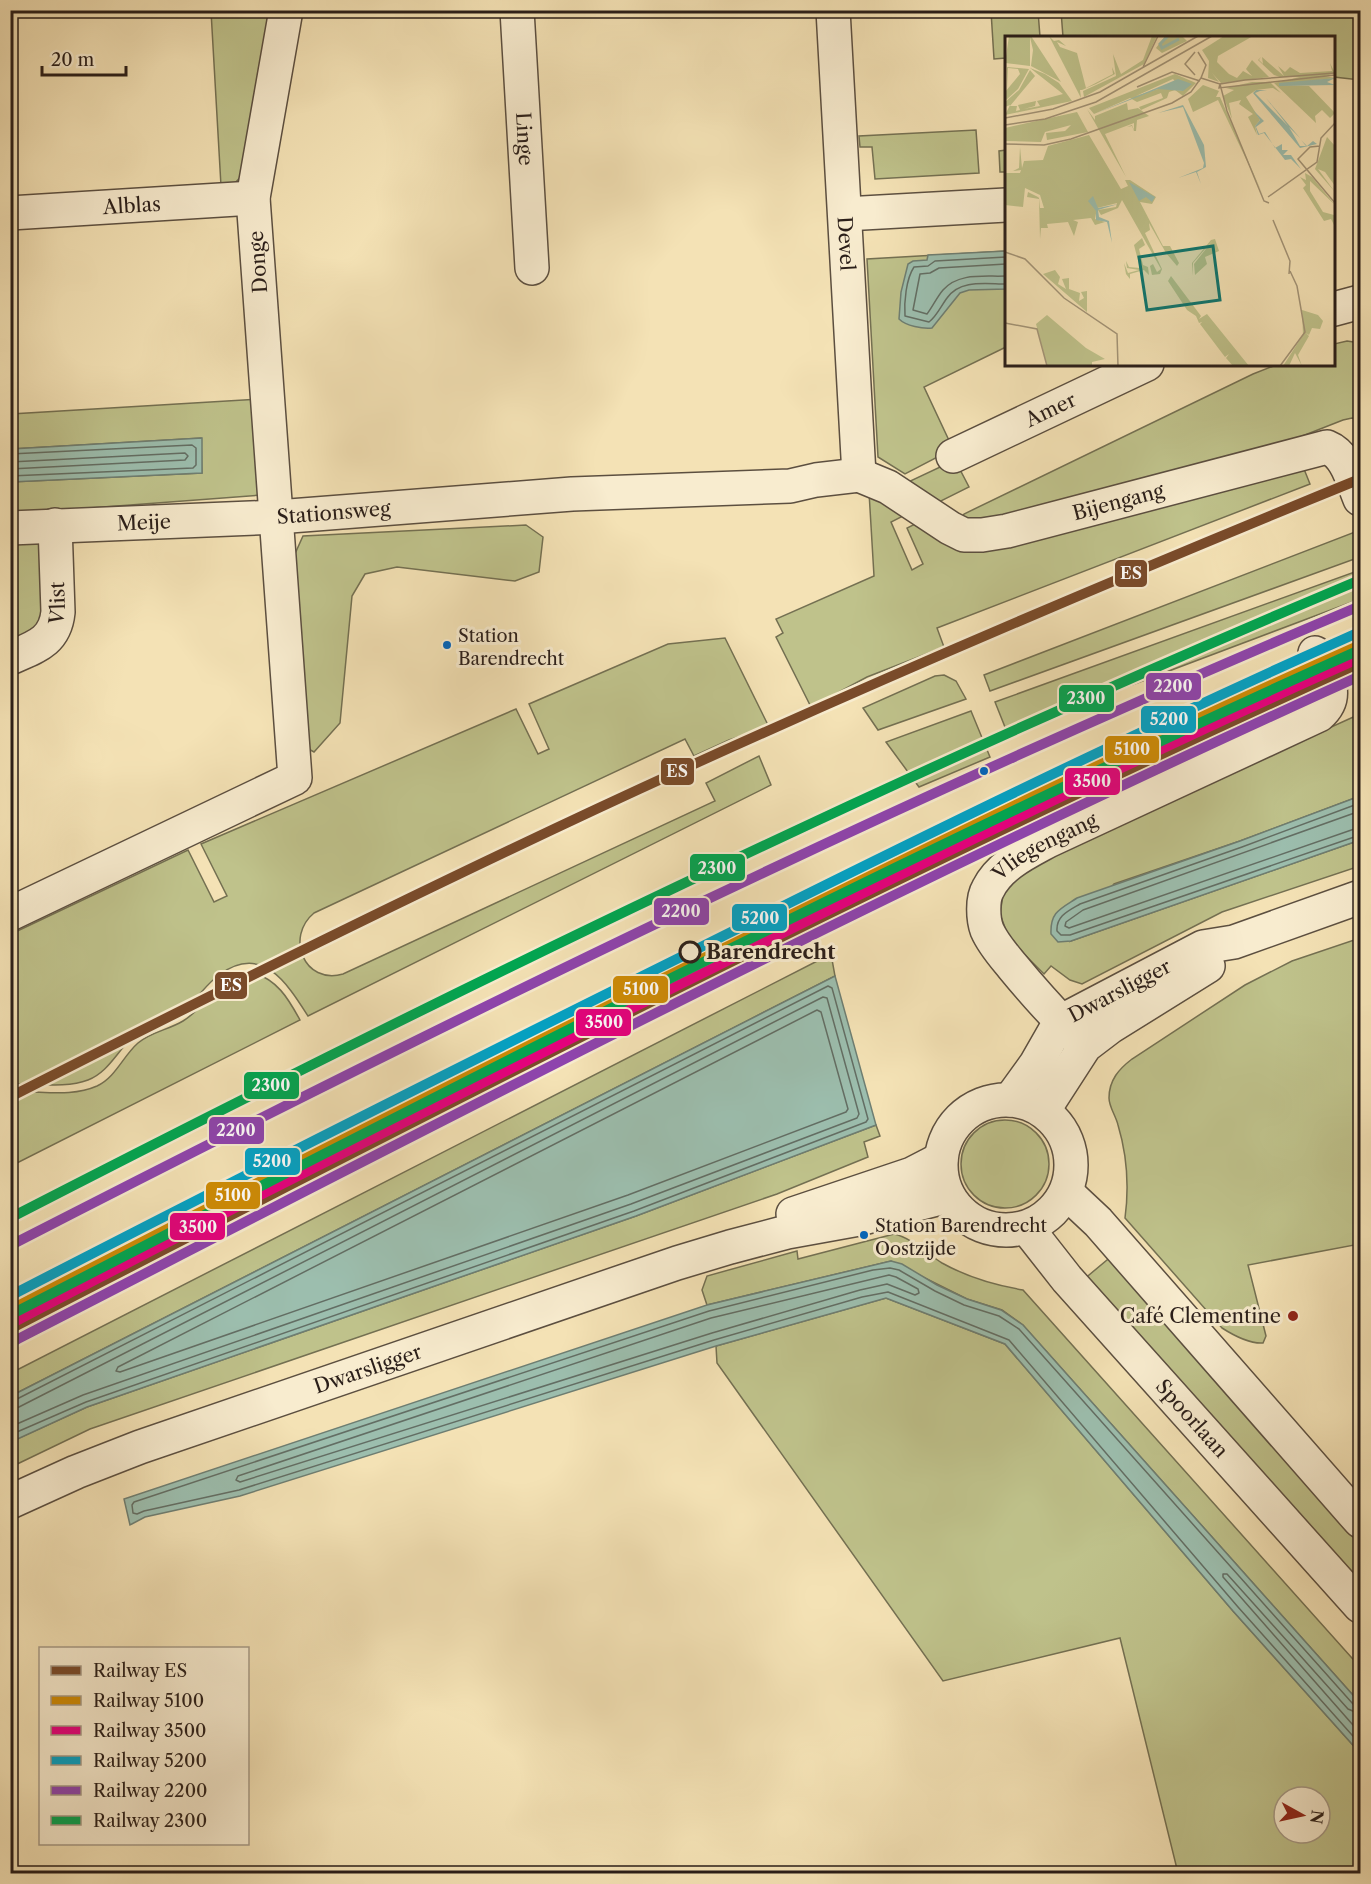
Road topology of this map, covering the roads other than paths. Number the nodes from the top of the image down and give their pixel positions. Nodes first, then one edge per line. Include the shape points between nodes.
1 (286, 10) edge
2 (517, 10) edge
3 (833, 10) edge
4 (253, 198) junction
5 (1005, 205) edge
6 (10, 213) edge
7 (845, 214) junction
8 (532, 268) dead end
9 (1360, 302) edge
10 (1335, 309) edge
11 (1143, 366) edge
12 (953, 456) dead end
13 (859, 475) junction
14 (1360, 499) edge
15 (277, 517) junction
16 (55, 525) junction
17 (10, 528) edge
18 (1315, 653) dead end
19 (10, 658) edge
20 (1360, 897) edge
21 (10, 914) edge
22 (1234, 942) junction
23 (1060, 1022) junction
24 (1085, 1046) junction
25 (1010, 1100) junction
26 (1043, 1111) junction
27 (941, 1159) junction
28 (1066, 1192) junction
29 (948, 1196) junction
30 (1027, 1228) junction
31 (730, 1246) junction
32 (10, 1502) edge
33 (1360, 1521) edge
34 (1360, 1606) edge

1 - 4 street, Donge
2 - 8 street, Linge
3 - 7 street, Devel
4 - 6 street, Alblas
4 - 15 street, Donge
5 - 7 street
7 - 13 street, Devel
9 - 10 street
11 - 12 street, Amer
13 - 14 street, Bijengang via 888,487 964,535 1007,531 1328,447 1343,458
13 - 15 street, Stationsweg via 790,486 572,494
15 - 16 street, Meije
15 - 21 street, Stationsweg via 295,778
16 - 17 street, Meije
16 - 19 street, Vlist via 57,626 41,644
18 - 23 street, Vliegengang via 1332,698 1319,715 1048,840 996,876 986,891 986,928 997,947
20 - 22 street, Dwarsligger
22 - 23 street, Dwarsligger via 1203,947
22 - 24 street, Dwarsligger via 1214,962
23 - 24 street, Vliegengang
23 - 25 street, Dwarsligger
24 - 26 street, Dwarsligger
25 - 26 street
25 - 27 street via 980,1105 963,1115 950,1131
26 - 28 street via 1055,1121 1069,1148 1070,1178
27 - 29 street
27 - 31 street, Dwarsligger via 912,1173 784,1217
28 - 30 street via 1050,1214
28 - 33 street via 1098,1222
29 - 30 street via 957,1209 981,1227 1011,1231
29 - 31 street, Dwarsligger
30 - 34 street, Spoorlaan via 1067,1279
31 - 32 street, Dwarsligger via 140,1447

